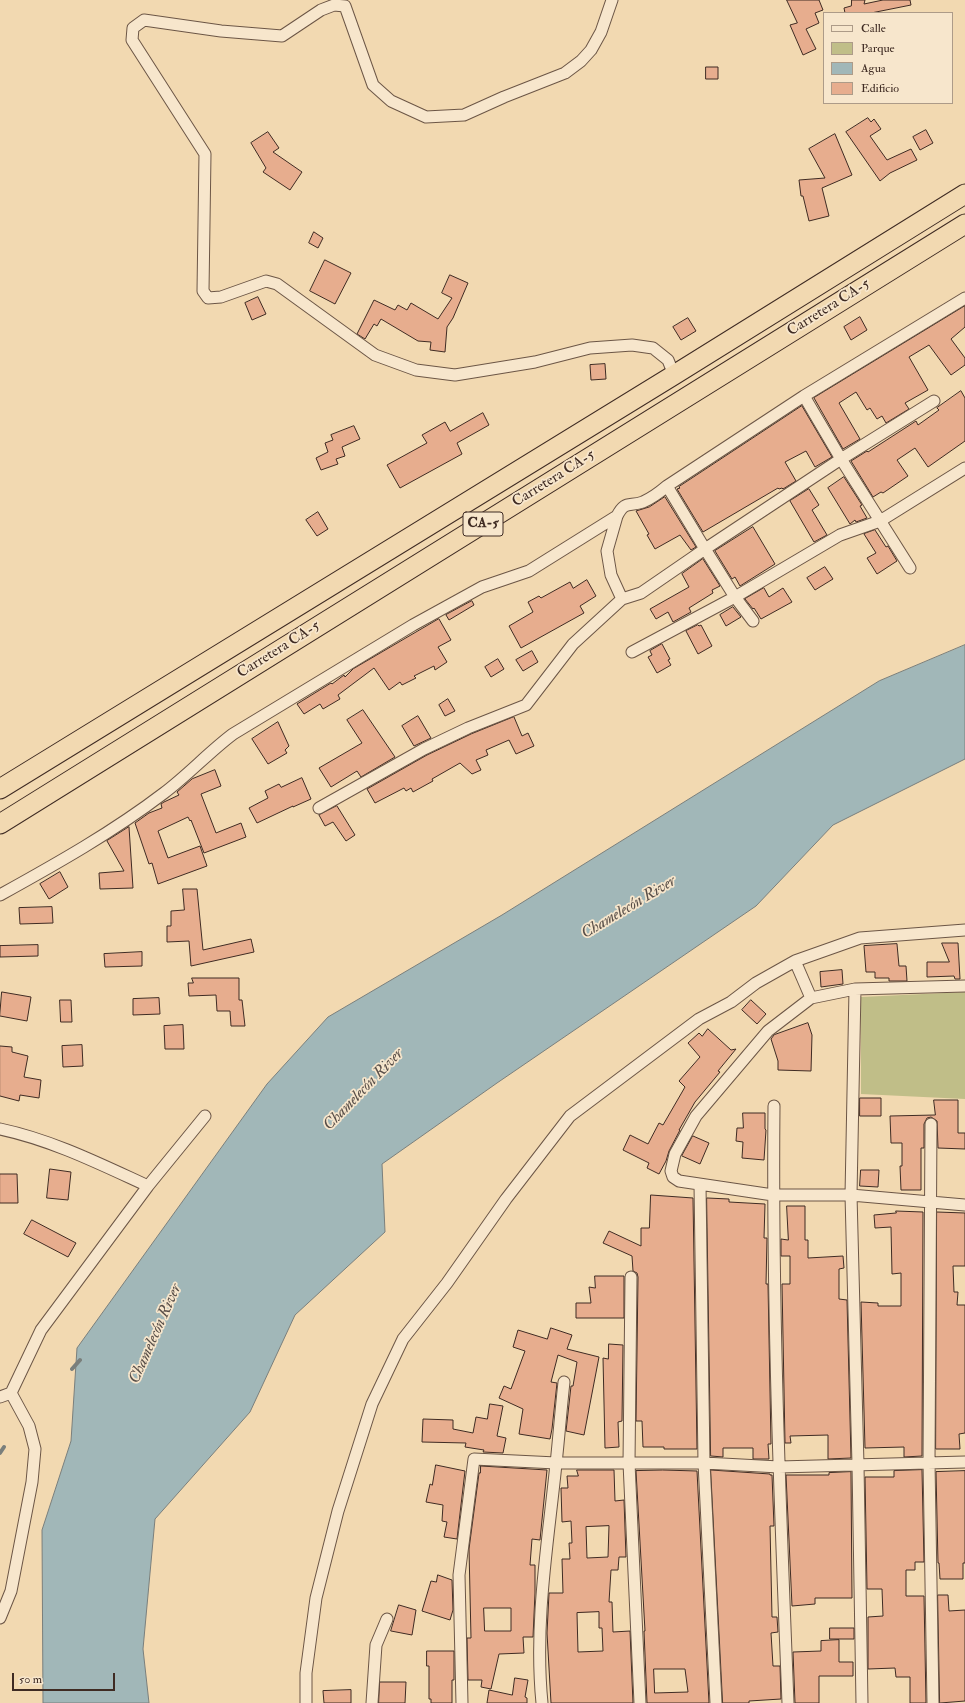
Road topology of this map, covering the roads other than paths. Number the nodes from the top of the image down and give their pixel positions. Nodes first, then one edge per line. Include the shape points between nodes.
1 (612, 0) edge
2 (965, 194) edge
3 (965, 224) edge
4 (965, 298) edge
5 (674, 375) junction
6 (804, 396) junction
7 (934, 401) dead end
8 (841, 459) junction
9 (965, 468) edge
10 (667, 486) junction
11 (617, 516) junction
12 (880, 521) junction
13 (705, 549) junction
14 (910, 568) dead end
15 (735, 597) junction
16 (622, 599) junction
17 (753, 621) dead end
18 (632, 652) dead end
19 (3, 786) edge
20 (319, 808) dead end
21 (0, 824) edge
22 (0, 895) edge
23 (965, 930) edge
24 (795, 961) junction
25 (965, 986) edge
26 (855, 989) junction
27 (811, 998) junction
28 (774, 1106) dead end
29 (205, 1116) dead end
30 (931, 1124) dead end
31 (0, 1129) edge
32 (700, 1185) junction
33 (148, 1186) junction
34 (851, 1195) junction
35 (773, 1196) junction
36 (930, 1202) junction
37 (965, 1205) edge
38 (630, 1277) dead end
39 (564, 1382) dead end
40 (11, 1393) junction
41 (0, 1397) edge
42 (629, 1462) junction
43 (929, 1462) junction
44 (965, 1462) edge
45 (704, 1463) junction
46 (556, 1464) junction
47 (858, 1465) junction
48 (779, 1467) junction
49 (0, 1618) edge
50 (387, 1619) dead end
51 (306, 1703) edge
52 (372, 1703) edge
53 (462, 1703) edge
54 (542, 1703) edge
55 (640, 1703) edge
56 (716, 1703) edge
57 (788, 1703) edge
58 (862, 1703) edge
59 (933, 1703) edge

1 - 5 street via 601,32 581,61 565,73 464,115 426,117 391,101 373,85 345,6 334,5 321,10 282,36 221,31 144,20 133,28 132,40 205,154 203,291 208,298 221,297 266,281 277,284 375,355 416,370 455,375 535,362 590,348 632,345 653,348 668,360
2 - 5 highway, Carretera CA-5 / CA-5
3 - 21 highway, Carretera CA-5 / CA-5
4 - 6 street
5 - 19 highway, Carretera CA-5 / CA-5
6 - 8 street
6 - 10 street
7 - 8 street
8 - 12 street
8 - 13 street
9 - 12 street
10 - 11 street via 642,503 621,508
10 - 13 street
11 - 16 street via 607,551 611,575
11 - 22 street via 529,571 482,587 413,625 240,730 213,750 184,778 139,811 75,853
12 - 14 street
12 - 15 street via 840,535
13 - 15 street
13 - 16 street via 640,593
15 - 17 street
15 - 18 street
16 - 20 street via 573,644 526,705 424,749
23 - 24 street via 860,938
24 - 27 street
24 - 51 street via 699,1019 570,1116 506,1199 448,1283 403,1339 372,1404 338,1511 316,1598 306,1673
25 - 26 street
26 - 27 street
26 - 34 street
27 - 32 street via 768,1031 696,1116 675,1154 671,1171 673,1177 679,1181
28 - 35 street
29 - 33 street
30 - 36 street
31 - 33 street via 19,1133 85,1157
32 - 35 street
32 - 45 street
33 - 40 street via 41,1330
34 - 35 street
34 - 36 street
34 - 47 street
35 - 48 street
36 - 37 street
36 - 43 street
38 - 42 street
39 - 46 street
40 - 41 street
40 - 49 street via 29,1426 35,1449 32,1482 11,1590
42 - 45 street
42 - 46 street
42 - 55 street
43 - 44 street
43 - 47 street
43 - 59 street
45 - 48 street
45 - 56 street
46 - 53 street via 474,1459 459,1575
46 - 54 street via 539,1631
47 - 48 street
47 - 58 street
48 - 57 street
50 - 52 street via 376,1645

